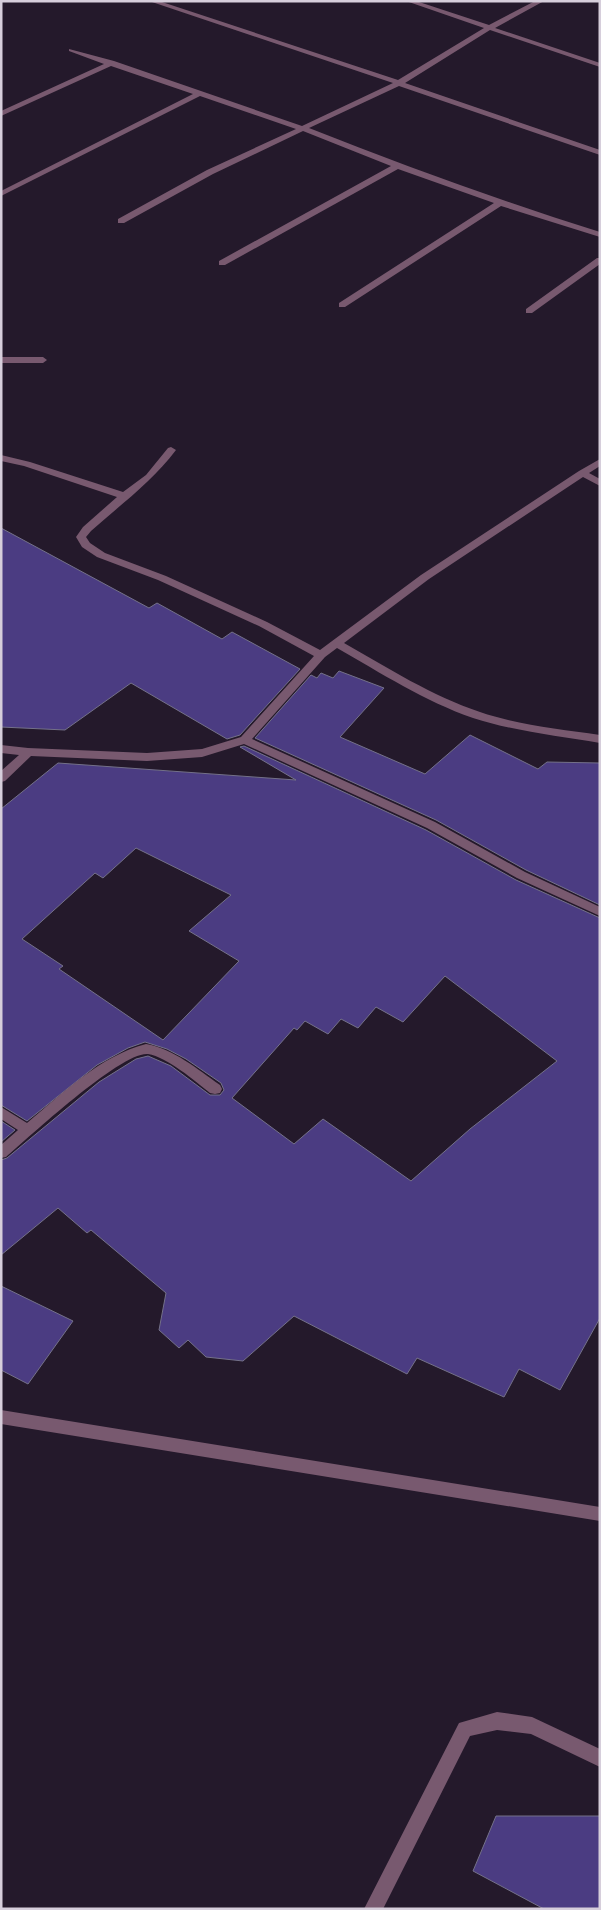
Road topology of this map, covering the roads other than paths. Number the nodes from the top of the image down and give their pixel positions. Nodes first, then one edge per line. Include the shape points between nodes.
1 (152, 1) edge
2 (409, 1) edge
3 (540, 1) edge
4 (491, 27) junction
5 (71, 50) dead end
6 (112, 64) junction
7 (600, 65) edge
8 (400, 83) junction
9 (201, 93) junction
10 (1, 114) edge
11 (301, 128) junction
12 (600, 153) edge
13 (397, 166) junction
14 (1, 194) edge
15 (500, 203) junction
16 (121, 221) dead end
17 (600, 235) edge
18 (600, 260) edge
19 (222, 263) dead end
20 (342, 305) dead end
21 (529, 311) dead end
22 (1, 360) edge
23 (44, 360) dead end
24 (171, 450) dead end
25 (1, 458) edge
26 (600, 462) edge
27 (582, 473) junction
28 (600, 483) edge
29 (124, 496) junction
30 (338, 644) junction
31 (321, 655) junction
32 (600, 739) edge
33 (245, 740) junction
34 (1, 749) edge
35 (28, 752) junction
36 (1, 778) edge
37 (600, 912) edge
38 (215, 1089) dead end
39 (1, 1112) edge
40 (28, 1130) junction
41 (1, 1152) edge
42 (1, 1417) edge
43 (600, 1514) edge
44 (600, 1758) edge
45 (373, 1909) edge

1 - 8 street
2 - 4 street
3 - 4 street
4 - 7 street
4 - 8 street
5 - 6 street
6 - 9 street
6 - 10 street
8 - 11 street
8 - 12 street
9 - 11 street
9 - 14 street
11 - 13 street
11 - 16 street via 210,172
13 - 15 street
13 - 19 street
15 - 17 street
15 - 20 street
18 - 21 street
22 - 23 street
24 - 29 street via 149,477
25 - 29 street
26 - 27 street
27 - 28 street
27 - 30 street via 425,577
29 - 31 street via 87,529 82,537 86,545 263,624
30 - 31 street
30 - 32 street via 414,688 476,715
31 - 33 street
33 - 35 street via 202,753 147,757
33 - 37 street via 431,825 521,875
34 - 35 street
35 - 36 street
38 - 40 street via 169,1058 147,1049 127,1054 108,1066
39 - 40 street
40 - 41 street
42 - 43 street
44 - 45 street via 532,1726 498,1721 465,1729

